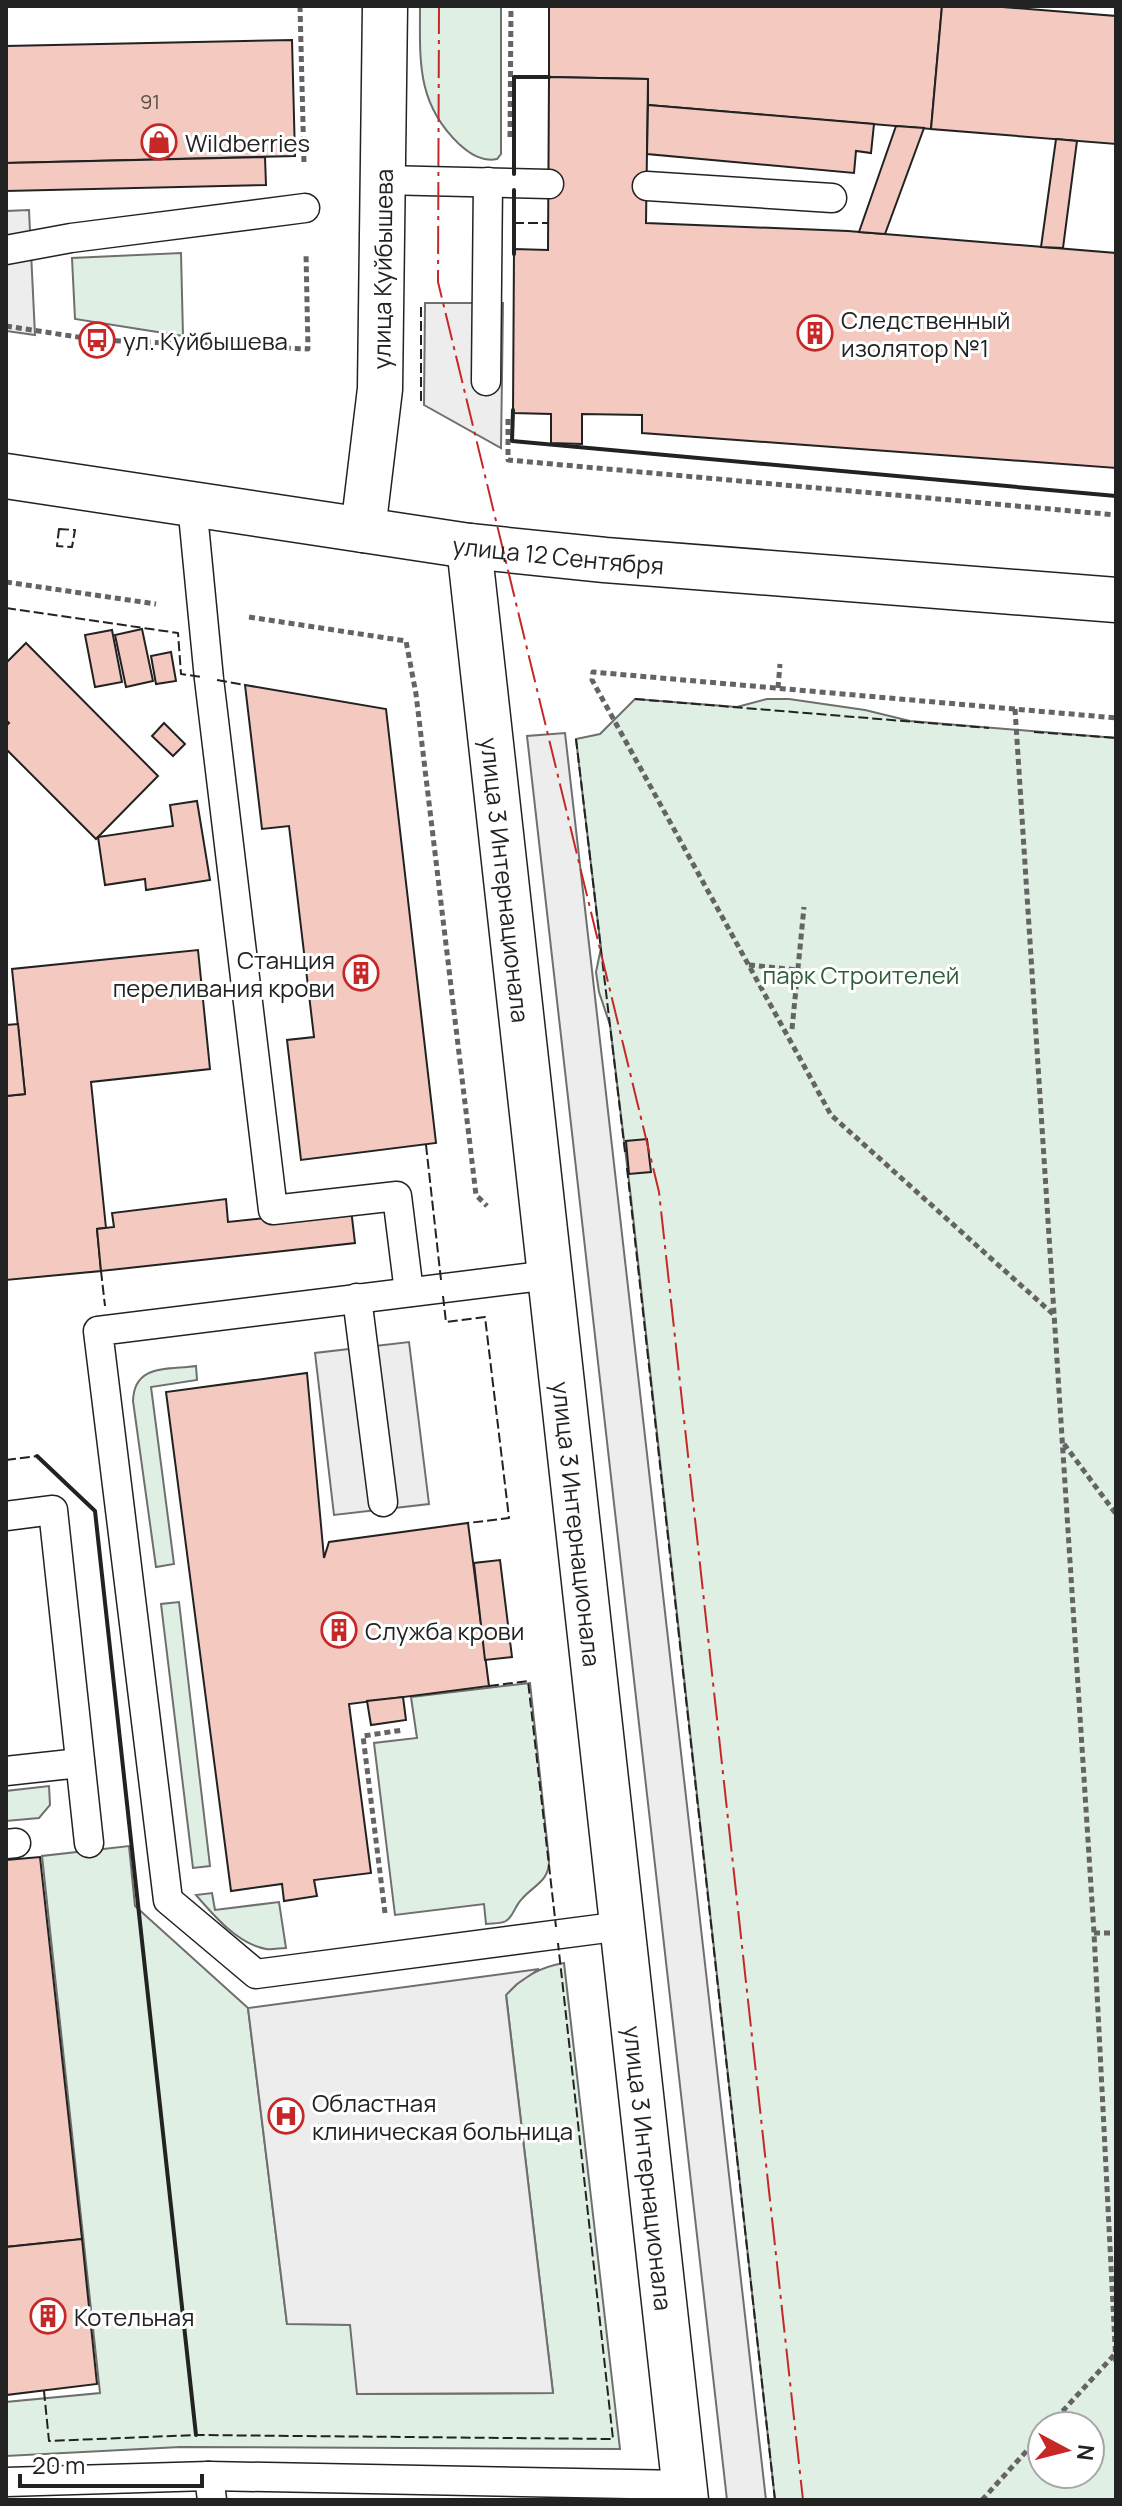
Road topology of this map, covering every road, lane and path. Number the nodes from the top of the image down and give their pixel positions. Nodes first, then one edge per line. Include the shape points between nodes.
1 (385, 6) edge
2 (382, 180) junction
3 (488, 182) junction
4 (549, 184) dead end
5 (647, 186) dead end
6 (832, 198) dead end
7 (305, 208) dead end
8 (6, 250) edge
9 (6, 326) edge
10 (308, 349) dead end
11 (486, 381) dead end
12 (508, 460) dead end
13 (6, 476) edge
14 (192, 504) junction
15 (1116, 515) edge
16 (363, 530) junction
17 (469, 546) junction
18 (1116, 600) edge
19 (780, 664) dead end
20 (778, 688) junction
21 (1015, 709) junction
22 (1116, 718) edge
23 (804, 907) dead end
24 (748, 965) junction
25 (798, 970) junction
26 (792, 1029) dead end
27 (550, 1275) junction
28 (409, 1292) junction
29 (357, 1298) junction
30 (1053, 1314) junction
31 (1062, 1442) junction
32 (383, 1502) dead end
33 (1116, 1514) edge
34 (6, 1516) edge
35 (403, 1730) dead end
36 (80, 1763) junction
37 (6, 1771) edge
38 (89, 1843) dead end
39 (385, 1915) dead end
40 (622, 1926) junction
41 (1094, 1933) junction
42 (1116, 1933) edge
43 (1116, 2354) edge
44 (1116, 2364) edge
45 (1064, 2410) edge
46 (1026, 2452) edge
47 (6, 2482) edge
48 (210, 2488) edge
49 (685, 2493) edge
50 (982, 2500) edge

1 - 2 street, улица Куйбышева
2 - 3 lane
2 - 16 street, улица Куйбышева via 380,389
3 - 4 lane
3 - 11 lane
5 - 6 lane
7 - 8 lane
9 - 10 path via 97,340
12 - 15 path
13 - 14 street, улица 12 Сентября
14 - 16 street, улица 12 Сентября
14 - 28 lane via 273,1210 397,1196
16 - 17 street, улица 12 Сентября
17 - 18 street, улица 12 Сентября
17 - 27 street, улица 3 Интернационала
19 - 20 path
20 - 21 path
20 - 24 path via 593,672 592,680
21 - 22 path
21 - 30 path
23 - 25 path
24 - 25 path
24 - 30 path via 831,1115
25 - 26 path
27 - 28 lane
27 - 40 street, улица 3 Интернационала
28 - 29 lane
29 - 32 lane
29 - 40 lane via 98,1331 168,1900 256,1974
30 - 31 path
31 - 33 path
31 - 41 path
34 - 36 lane via 53,1510
35 - 39 path via 363,1736
36 - 37 lane
36 - 38 lane
40 - 49 street, улица 3 Интернационала
41 - 42 path
41 - 43 path
43 - 44 path
43 - 45 path
46 - 50 path
47 - 48 lane
48 - 49 lane

